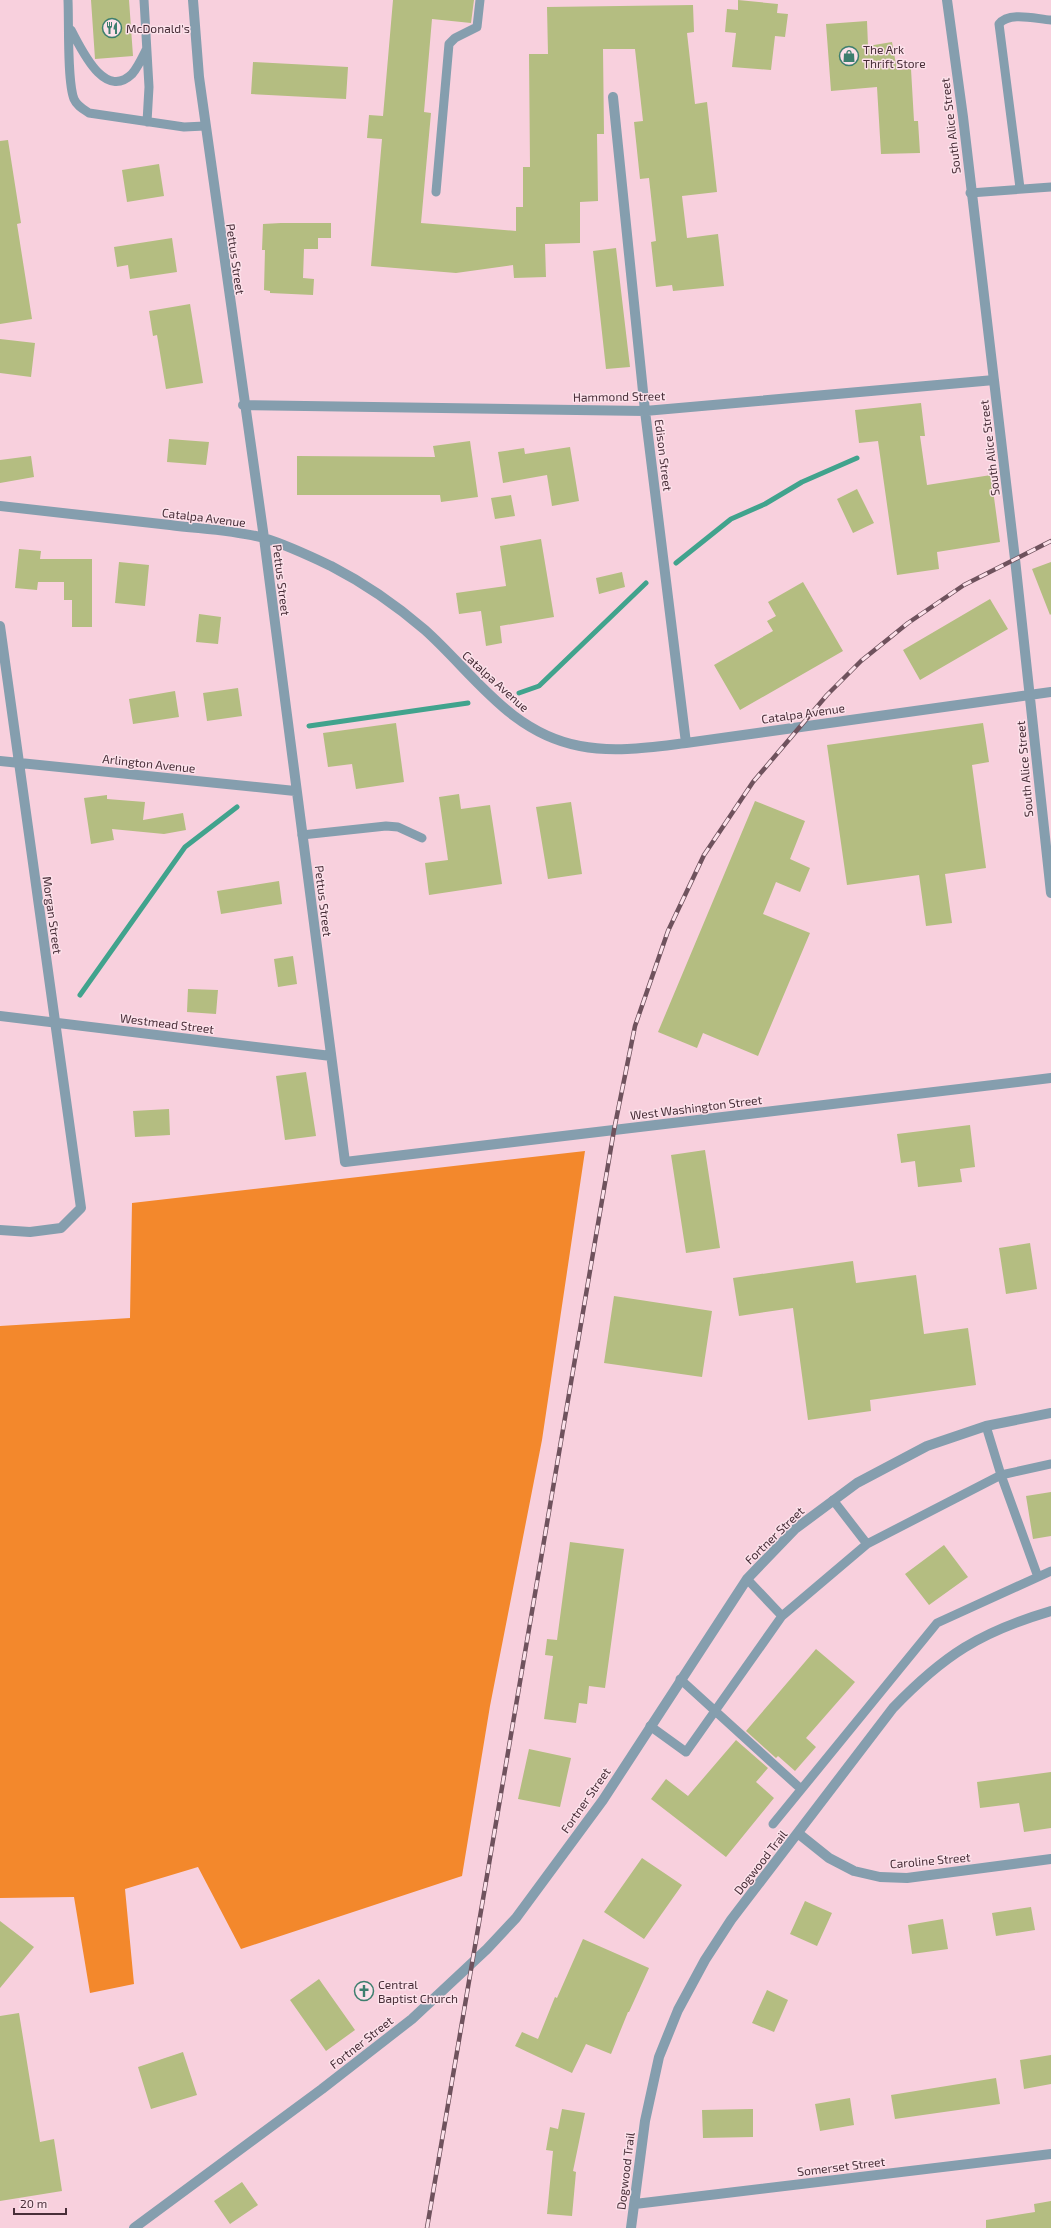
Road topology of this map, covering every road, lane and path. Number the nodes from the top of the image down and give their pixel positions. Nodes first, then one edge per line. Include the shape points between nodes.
1 (68, 0) edge
2 (144, 0) edge
3 (194, 0) edge
4 (480, 0) edge
5 (947, 0) edge
6 (1051, 20) edge
7 (69, 27) junction
8 (147, 49) junction
9 (613, 97) dead end
10 (147, 122) junction
11 (205, 126) junction
12 (1051, 187) edge
13 (1020, 188) junction
14 (436, 192) dead end
15 (970, 193) junction
16 (994, 380) junction
17 (243, 405) junction
18 (645, 411) junction
19 (0, 506) edge
20 (264, 538) junction
21 (0, 626) edge
22 (1051, 692) edge
23 (1030, 695) junction
24 (686, 743) junction
25 (0, 761) edge
26 (19, 763) junction
27 (295, 791) junction
28 (1046, 819) edge
29 (302, 835) junction
30 (422, 838) dead end
31 (1051, 893) edge
32 (0, 1016) edge
33 (55, 1023) junction
34 (331, 1056) junction
35 (1051, 1078) edge
36 (345, 1162) joint
37 (0, 1230) edge
38 (1051, 1413) edge
39 (986, 1426) junction
40 (1051, 1464) edge
41 (1001, 1475) junction
42 (834, 1500) junction
43 (867, 1544) junction
44 (1051, 1571) edge
45 (1038, 1577) junction
46 (747, 1579) junction
47 (1051, 1611) edge
48 (782, 1616) junction
49 (680, 1679) junction
50 (715, 1711) junction
51 (650, 1726) junction
52 (801, 1789) junction
53 (773, 1824) dead end
54 (799, 1834) junction
55 (1051, 1859) edge
56 (1051, 2154) edge
57 (635, 2204) junction
58 (134, 2228) edge
59 (631, 2228) edge

1 - 7 lane
2 - 8 lane
3 - 11 street, Pettus Street
4 - 14 lane via 477,27 455,38 449,44
5 - 15 street, South Alice Street
6 - 13 lane via 1011,17 999,24
7 - 8 lane via 96,72 112,81 120,80 132,73
7 - 10 lane via 71,83 74,98 80,108 89,113
8 - 10 lane
9 - 18 street, Edison Street
10 - 11 lane via 184,127
11 - 17 street, Pettus Street
12 - 13 lane
13 - 15 lane
15 - 16 street, South Alice Street
16 - 18 street, Hammond Street
16 - 23 street, South Alice Street
17 - 18 street, Hammond Street
17 - 20 street, Pettus Street
18 - 24 street, Edison Street
19 - 20 street, Catalpa Avenue via 215,530
20 - 24 street, Catalpa Avenue via 330,566 360,582 392,604 425,631 501,706 539,733 581,746 609,748 642,748
20 - 27 street, Pettus Street
21 - 26 street, Morgan Street
22 - 23 street, Catalpa Avenue
23 - 24 street, Catalpa Avenue
23 - 28 street, South Alice Street
25 - 26 street, Arlington Avenue
26 - 27 street, Arlington Avenue
26 - 33 street, Morgan Street
27 - 29 street, Pettus Street
28 - 31 street, South Alice Street
29 - 30 lane via 386,826 398,827
29 - 34 street, Pettus Street
32 - 33 street, Westmead Street
33 - 34 street, Westmead Street
33 - 37 street, Morgan Street via 80,1208 61,1228 30,1232
34 - 36 street, Pettus Street
35 - 36 street, West Washington Street
38 - 39 street, Fortner Street
39 - 41 lane
39 - 42 street, Fortner Street via 927,1446 857,1483
40 - 41 lane
41 - 43 lane
41 - 45 lane
42 - 43 lane
42 - 46 street, Fortner Street via 795,1529
43 - 48 lane
44 - 45 lane
45 - 52 lane via 937,1623
46 - 48 lane
46 - 49 street, Fortner Street
47 - 54 street, Dogwood Trail via 1014,1622 972,1642 943,1661 917,1683 893,1708
48 - 50 lane
49 - 50 lane
49 - 51 street, Fortner Street
50 - 51 lane via 686,1752
50 - 52 lane
51 - 58 street, Fortner Street via 602,1800 516,1918 456,1980 412,2019 328,2084
52 - 53 lane
54 - 55 street, Caroline Street via 829,1858 854,1871 880,1877 907,1878
54 - 57 street, Dogwood Trail via 731,1920 704,1960 678,2010 659,2057 648,2107
56 - 57 street, Somerset Street
57 - 59 street, Dogwood Trail

